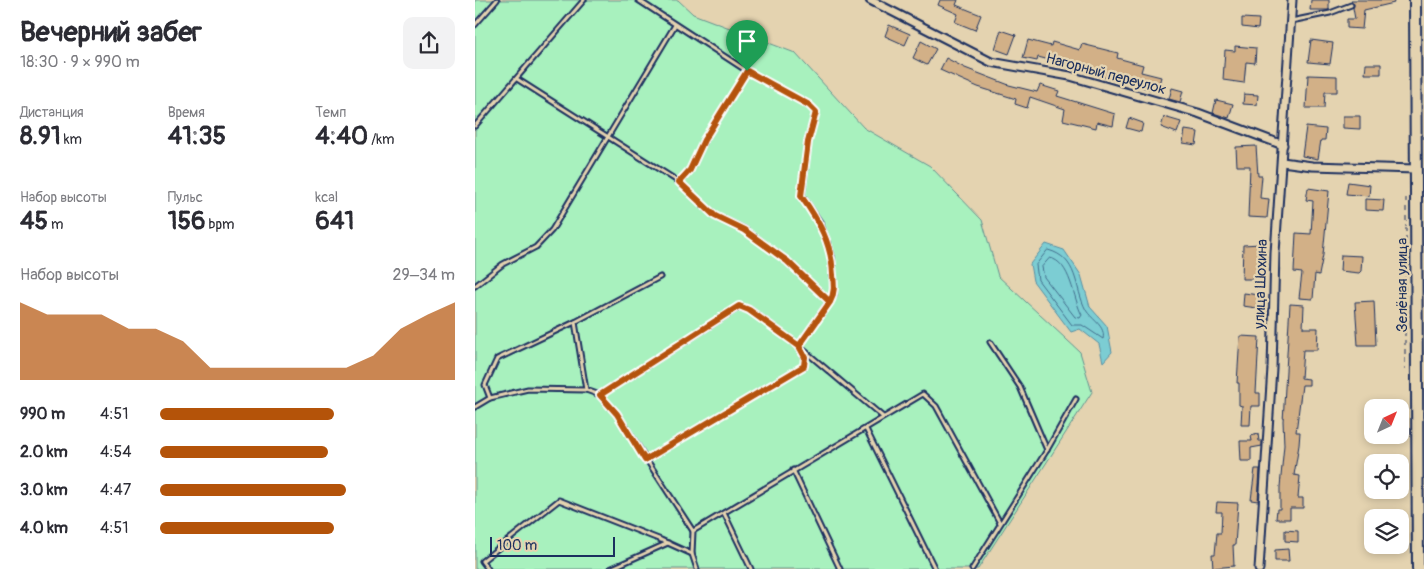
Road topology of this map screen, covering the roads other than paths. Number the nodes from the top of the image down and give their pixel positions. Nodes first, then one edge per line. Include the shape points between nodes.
1 (497, 0) edge
2 (584, 0) edge
3 (638, 0) edge
4 (869, 0) edge
5 (1292, 0) edge
6 (1415, 0) edge
7 (1351, 5) dead end
8 (1291, 21) junction
9 (475, 25) edge
10 (675, 25) junction
11 (1419, 56) edge
12 (747, 71) junction
13 (517, 79) junction
14 (475, 126) edge
15 (608, 136) junction
16 (1283, 145) junction
17 (1282, 162) junction
18 (1416, 169) junction
19 (679, 182) junction
20 (1421, 252) edge
21 (660, 276) dead end
22 (475, 286) edge
23 (830, 302) junction
24 (1421, 308) edge
25 (575, 322) junction
26 (990, 342) dead end
27 (799, 346) junction
28 (1421, 389) edge
29 (586, 390) junction
30 (600, 395) junction
31 (490, 398) junction
32 (1076, 398) dead end
33 (475, 407) edge
34 (883, 416) junction
35 (865, 429) junction
36 (1047, 450) junction
37 (645, 460) junction
38 (793, 470) junction
39 (724, 513) junction
40 (1001, 524) junction
41 (693, 531) junction
42 (669, 543) junction
43 (692, 554) junction
44 (488, 569) edge
45 (609, 569) edge
46 (697, 569) edge
47 (751, 569) edge
48 (840, 569) edge
49 (935, 569) edge
50 (972, 569) edge
51 (1259, 569) edge
52 (1418, 569) edge

1 - 9 lane
2 - 13 lane
3 - 10 lane
4 - 16 street, Нагорный переулок via 991,62 1070,76 1198,113
5 - 8 street, улица Шохина
6 - 11 main road, Зелёная улица
7 - 8 lane
8 - 16 street, улица Шохина
10 - 12 lane
10 - 15 lane
11 - 18 main road, Зелёная улица
12 - 19 lane via 704,140 690,170
12 - 23 lane via 816,112 808,142 801,196 820,222 832,256 834,294
13 - 14 lane
13 - 15 lane
15 - 19 lane
15 - 22 lane via 552,230 536,247 503,264
16 - 17 street, улица Шохина
17 - 18 street
17 - 51 street, улица Шохина
18 - 20 main road, Зелёная улица via 1417,228
19 - 23 lane via 715,216 744,230 787,261
20 - 24 main road, Зелёная улица
21 - 25 lane
23 - 27 lane
24 - 28 main road, Зелёная улица
25 - 29 lane
25 - 31 lane via 497,359 485,385
26 - 36 lane via 1020,387
27 - 30 lane via 739,306
27 - 34 lane
27 - 37 lane via 805,357 804,366
28 - 52 main road, Зелёная улица
29 - 30 lane
29 - 31 lane via 528,390
30 - 37 lane via 617,414
31 - 33 lane
32 - 36 lane
34 - 35 lane
34 - 40 lane via 923,394 936,406
35 - 38 lane
35 - 49 lane
36 - 40 lane
37 - 41 lane
38 - 39 lane
38 - 48 lane
39 - 41 lane
39 - 47 lane
40 - 50 lane
41 - 43 lane
42 - 43 lane
42 - 44 lane via 559,500 482,561
42 - 45 lane
43 - 46 lane

